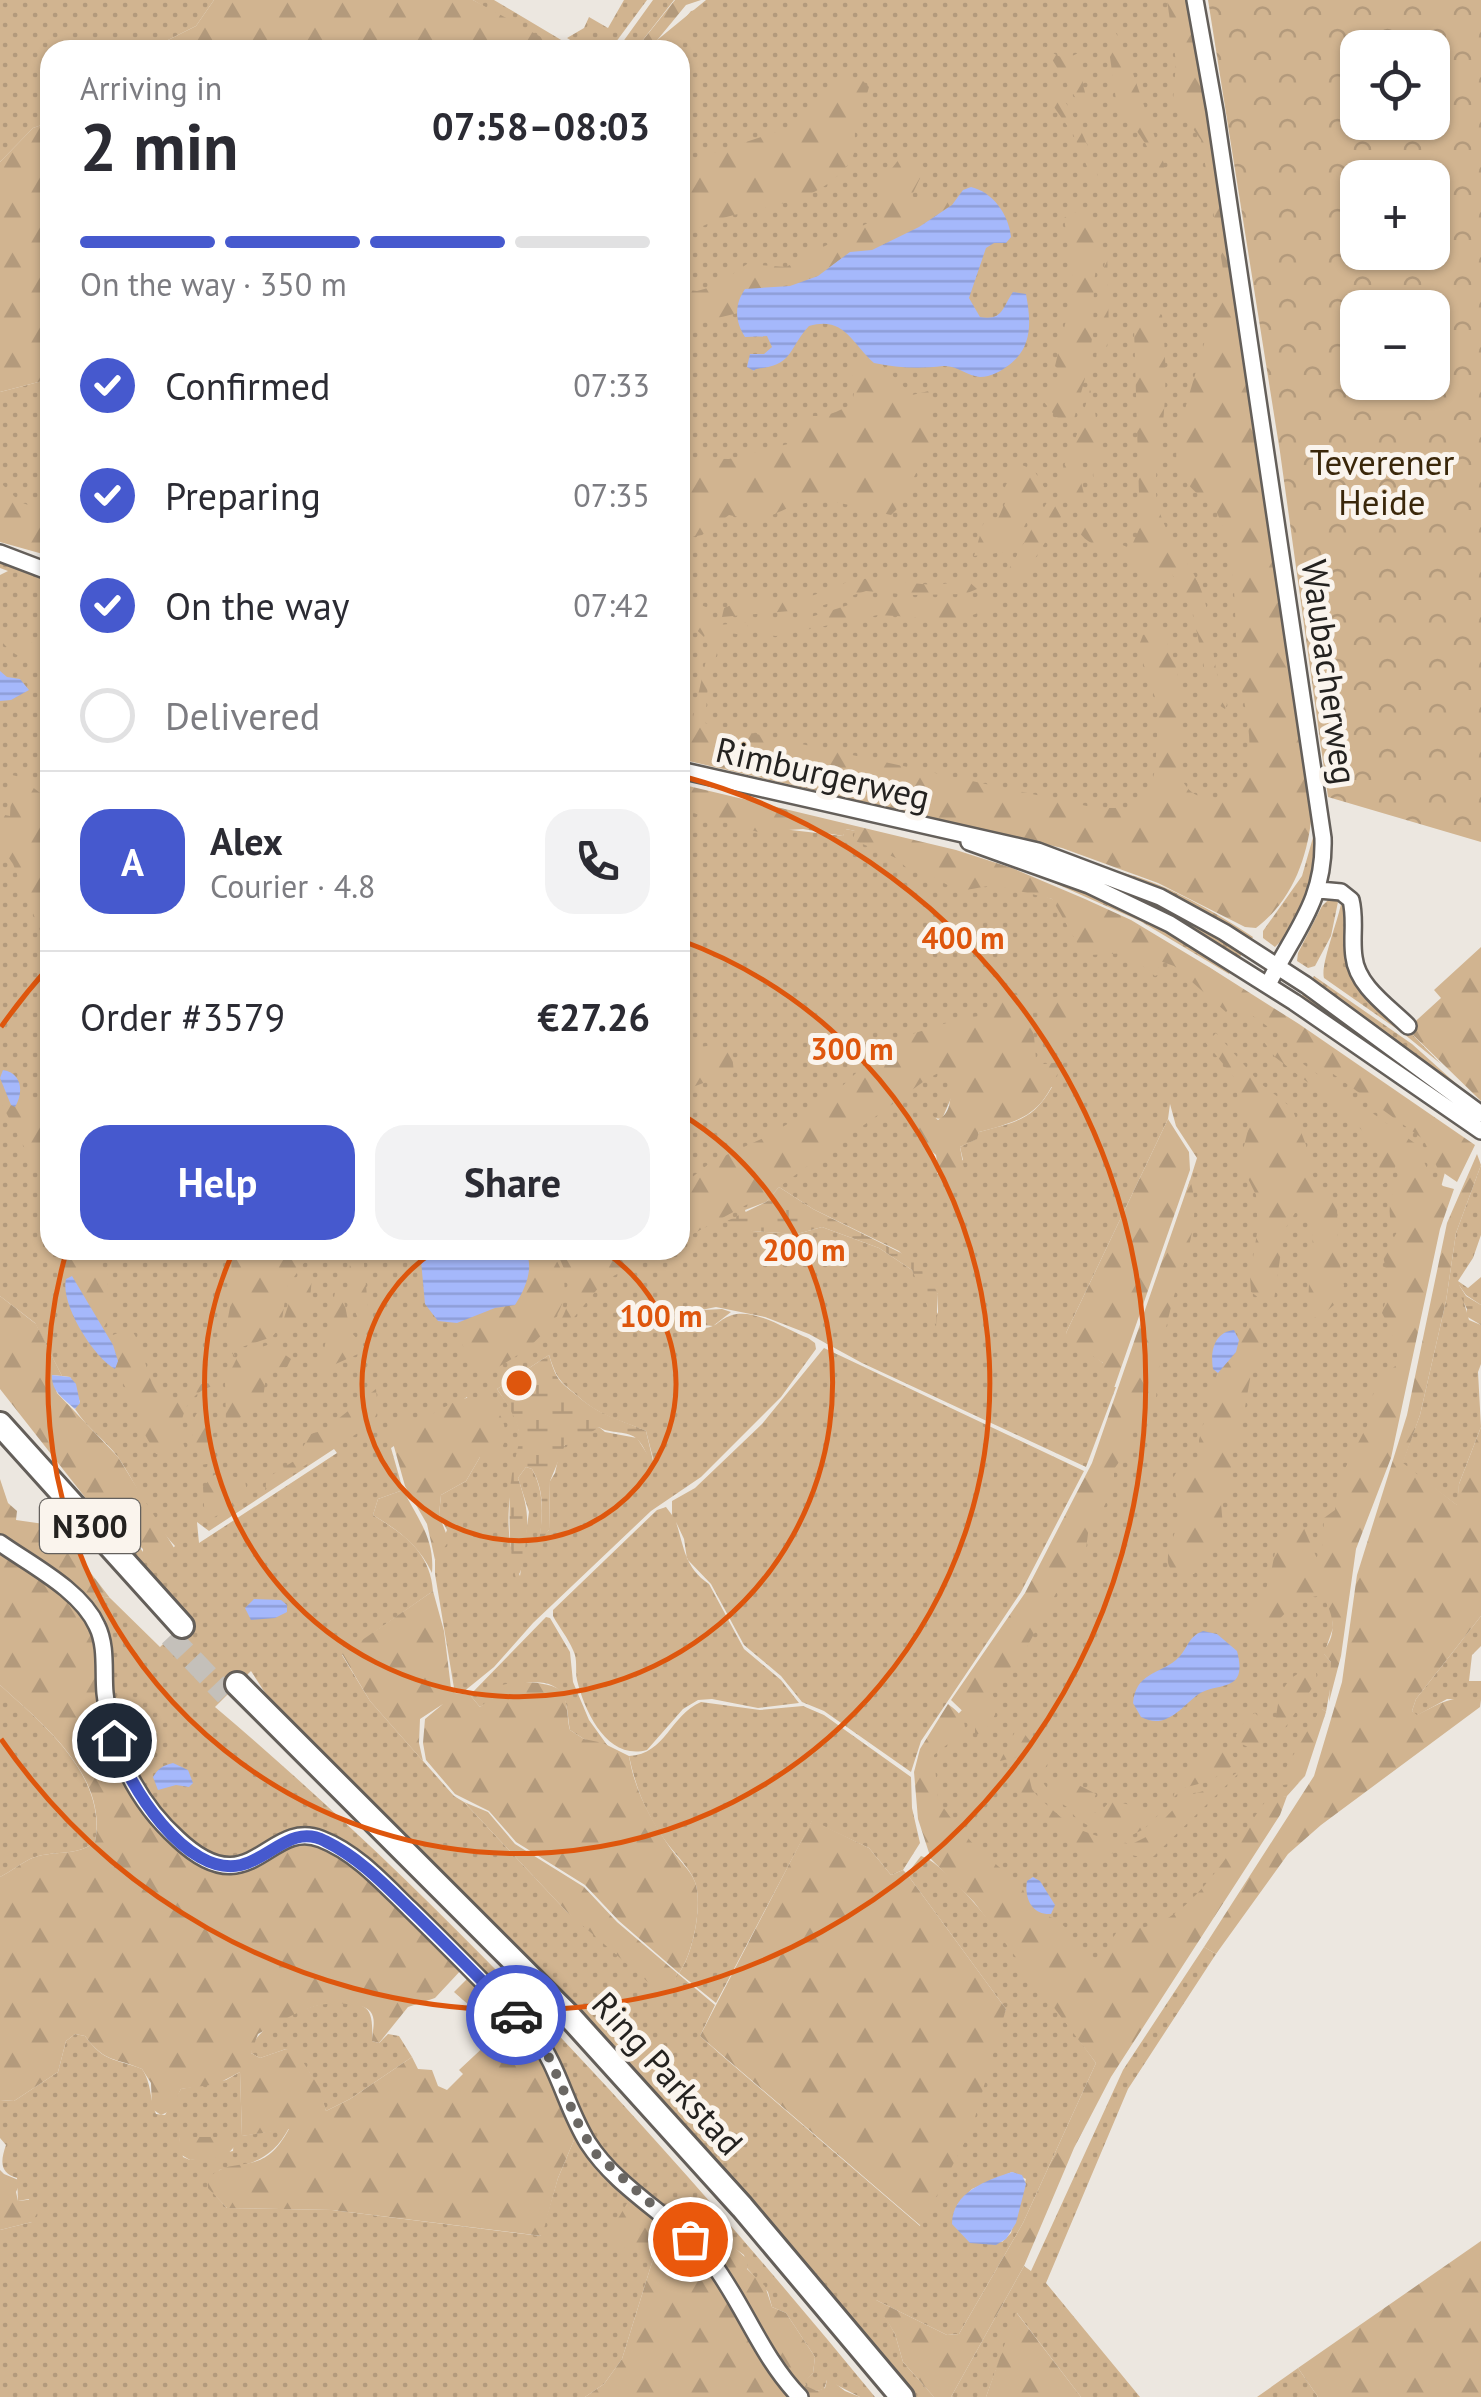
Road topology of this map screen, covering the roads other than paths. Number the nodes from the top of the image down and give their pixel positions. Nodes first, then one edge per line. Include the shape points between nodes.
1 (1195, 0) edge
2 (0, 553) edge
3 (40, 568) edge
4 (690, 772) edge
5 (953, 834) junction
6 (1319, 890) junction
7 (1277, 967) junction
8 (1268, 986) junction
9 (1408, 1026) dead end
10 (1481, 1114) edge
11 (1481, 1130) edge
12 (0, 1424) edge
13 (0, 1447) edge
14 (0, 1543) edge
15 (800, 2397) edge
16 (883, 2397) edge
17 (902, 2397) edge

1 - 6 street, Waubacherweg via 1318,800 1324,859
2 - 3 street
4 - 5 street, Rimburgerweg
5 - 7 street, Rimburgerweg via 1038,851 1143,890
5 - 8 street, Rimburgerweg via 1131,904
6 - 7 street, Waubacherweg
6 - 9 street via 1351,900 1358,972
7 - 8 street, Waubacherweg
7 - 10 street, Rimburgerweg
8 - 11 street, Rimburgerweg
12 - 13 highway, N300 via 176,1631
14 - 15 street via 94,1620 117,1751 173,1835 221,1866 247,1863 305,1836 362,1864 532,2033 588,2144 711,2262
16 - 17 highway, Ring Parkstad via 579,2048 232,1689 570,2016

